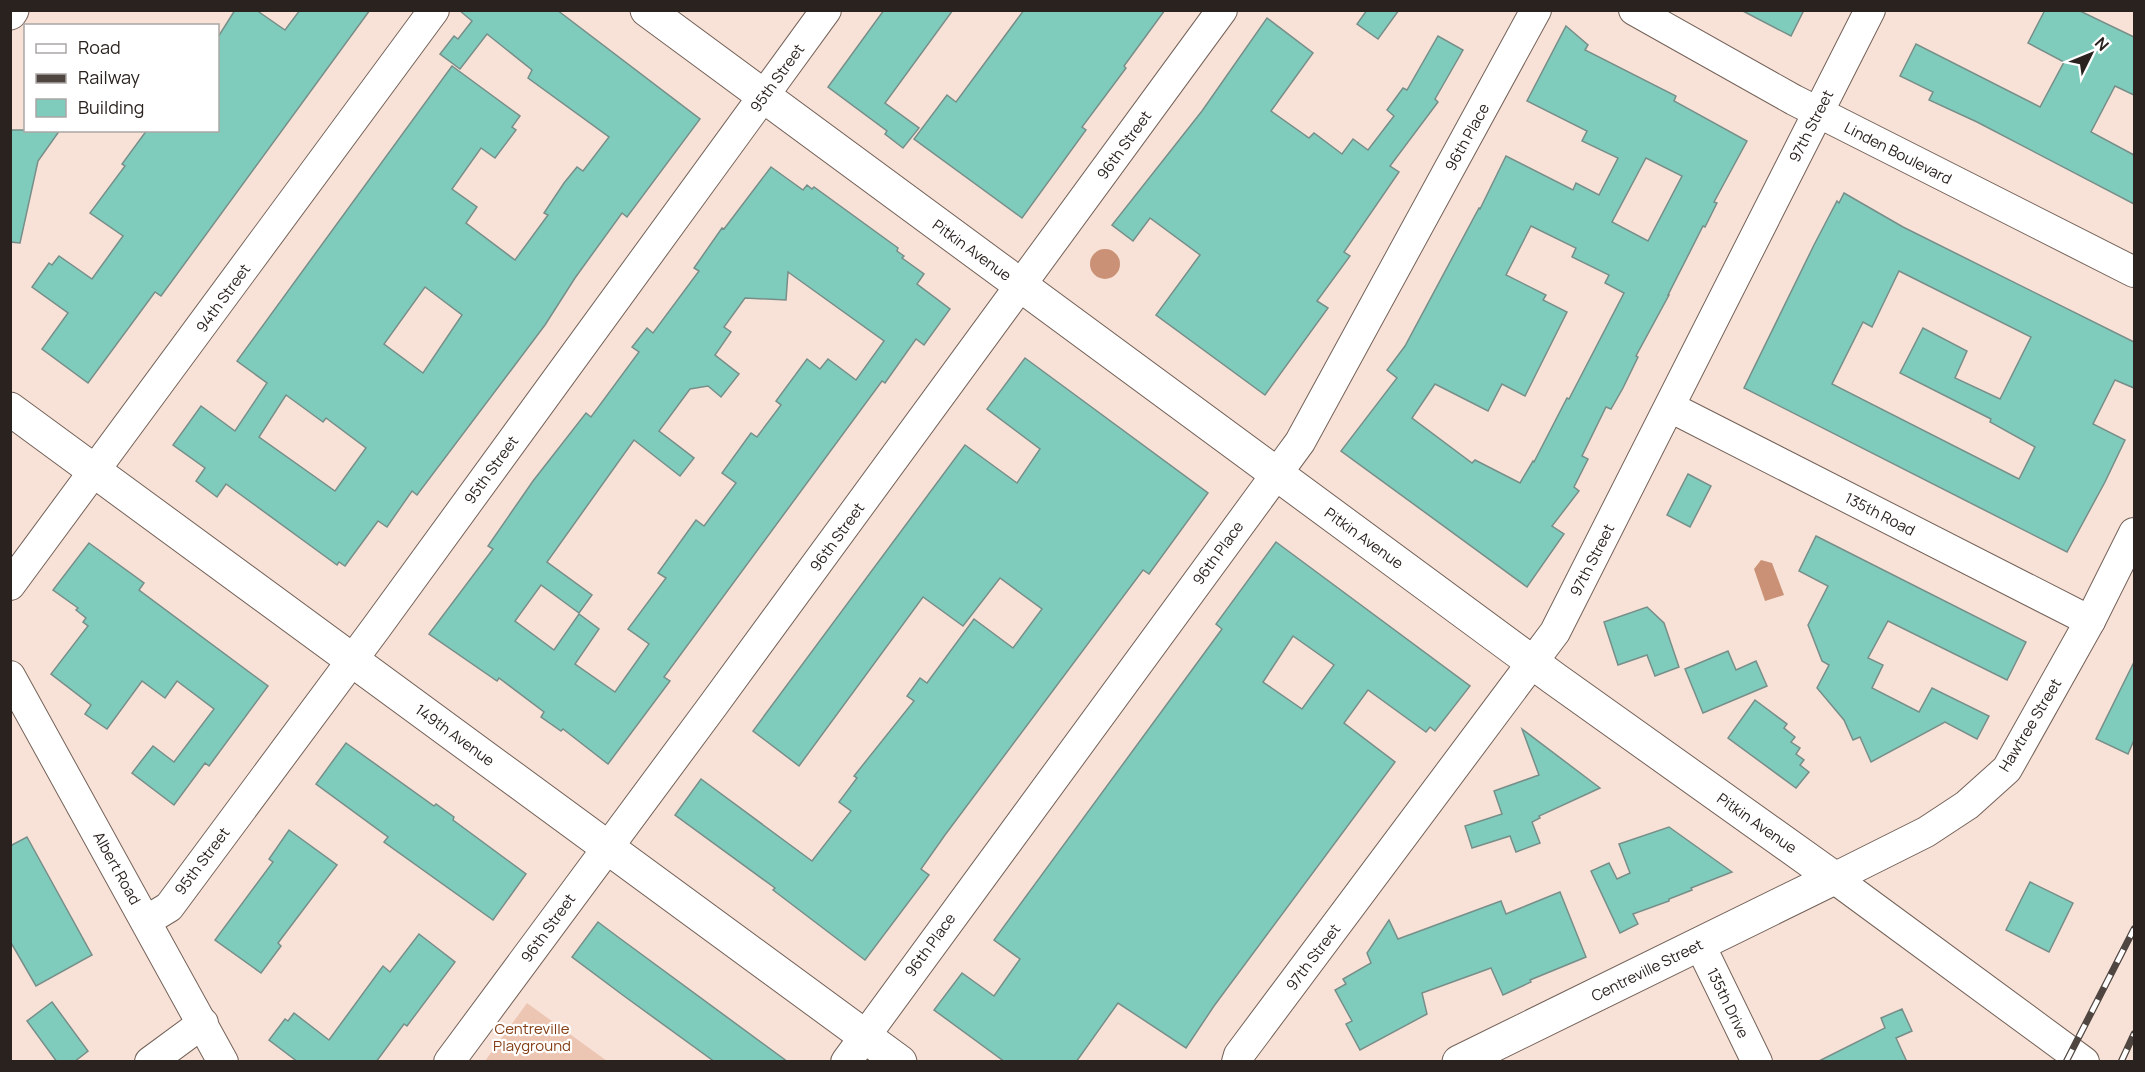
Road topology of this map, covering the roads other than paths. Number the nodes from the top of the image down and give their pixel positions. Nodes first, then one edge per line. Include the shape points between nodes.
1 (434, 10) edge
2 (647, 10) edge
3 (826, 10) edge
4 (1222, 10) edge
5 (1536, 10) edge
6 (1634, 10) edge
7 (1870, 10) edge
8 (764, 96) junction
9 (1818, 112) junction
10 (2134, 272) edge
11 (1021, 286) junction
12 (1670, 407) junction
13 (10, 409) edge
14 (96, 471) junction
15 (1277, 473) junction
16 (2134, 533) edge
17 (10, 585) edge
18 (2090, 621) junction
19 (352, 659) junction
20 (1533, 662) junction
21 (10, 676) edge
22 (608, 847) junction
23 (1834, 878) junction
24 (146, 921) junction
25 (1700, 945) junction
26 (203, 1023) junction
27 (864, 1035) junction
28 (150, 1062) edge
29 (223, 1062) edge
30 (449, 1062) edge
31 (846, 1062) edge
32 (900, 1062) edge
33 (1237, 1062) edge
34 (1460, 1062) edge
35 (1756, 1062) edge
36 (2084, 1062) edge

1 - 14 street, 94th Street
2 - 8 street, Pitkin Avenue
3 - 8 street, 95th Street
4 - 11 street, 96th Street
5 - 15 street, 96th Place via 1300,442
6 - 9 street, Linden Boulevard
7 - 9 street, 97th Street
8 - 11 street, Pitkin Avenue
8 - 19 street, 95th Street
9 - 10 street, Linden Boulevard
9 - 12 street, 97th Street
11 - 15 street, Pitkin Avenue
11 - 22 street, 96th Street
12 - 18 street, 135th Road
12 - 20 street, 97th Street via 1555,632
13 - 14 street, 149th Avenue
14 - 17 street, 94th Street
14 - 19 street, 149th Avenue
15 - 20 street, Pitkin Avenue
15 - 27 street, 96th Place
16 - 18 street, Hawtree Street
18 - 23 street, Hawtree Street via 2007,769 1967,805 1926,832
19 - 22 street, 149th Avenue
19 - 24 street, 95th Street via 169,907
20 - 23 street, Pitkin Avenue
20 - 33 street, 97th Street
21 - 24 street, Albert Road
22 - 27 street, 149th Avenue
22 - 30 street, 96th Street
23 - 25 street, Centreville Street
23 - 36 street, Pitkin Avenue
24 - 26 street, Albert Road
25 - 34 street, Centreville Street
25 - 35 street, 135th Drive
26 - 28 street
26 - 29 street, Albert Road
27 - 31 street, 96th Place
27 - 32 street, 149th Avenue

